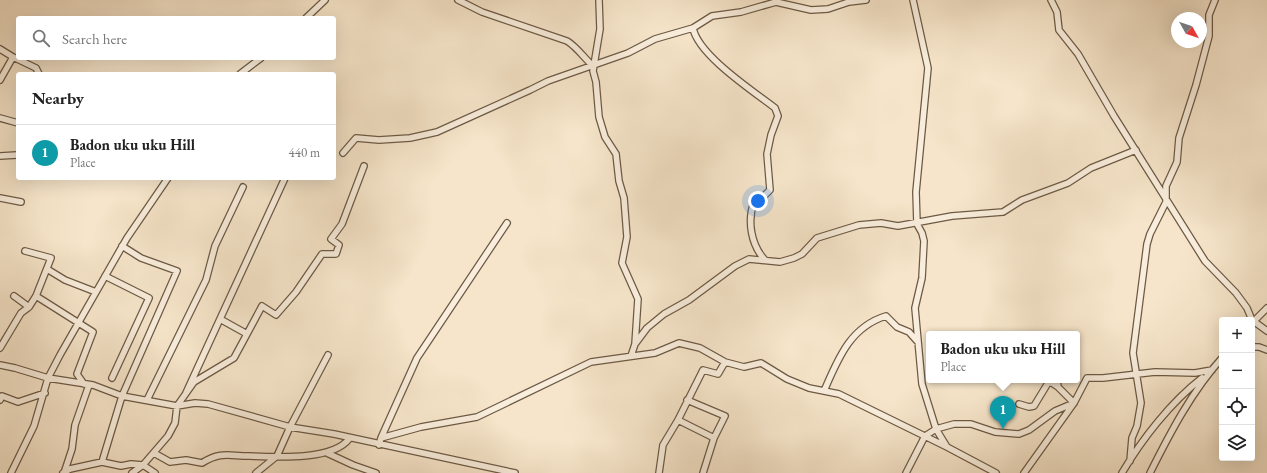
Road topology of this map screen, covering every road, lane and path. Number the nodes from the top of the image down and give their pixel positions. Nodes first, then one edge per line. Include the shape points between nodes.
1 (326, 0) edge
2 (458, 0) edge
3 (600, 0) edge
4 (866, 0) edge
5 (913, 0) edge
6 (1051, 0) edge
7 (1215, 0) edge
8 (308, 16) edge
9 (693, 28) junction
10 (0, 49) edge
11 (13, 56) junction
12 (16, 58) edge
13 (21, 60) edge
14 (258, 60) edge
15 (593, 66) junction
16 (38, 72) edge
17 (243, 72) edge
18 (0, 80) edge
19 (0, 118) edge
20 (16, 122) edge
21 (1136, 150) junction
22 (343, 153) dead end
23 (16, 155) edge
24 (0, 156) edge
25 (364, 166) dead end
26 (167, 180) edge
27 (284, 180) edge
28 (242, 187) dead end
29 (1165, 196) junction
30 (0, 198) edge
31 (21, 202) dead end
32 (507, 222) dead end
33 (917, 224) junction
34 (122, 246) junction
35 (25, 251) dead end
36 (764, 260) junction
37 (47, 269) junction
38 (105, 276) junction
39 (96, 292) junction
40 (14, 296) dead end
41 (36, 296) junction
42 (29, 307) junction
43 (1267, 308) edge
44 (1250, 317) edge
45 (1255, 318) edge
46 (220, 319) junction
47 (78, 322) junction
48 (1255, 323) edge
49 (1267, 332) edge
50 (247, 334) junction
51 (917, 342) junction
52 (635, 344) junction
53 (1255, 347) edge
54 (0, 348) edge
55 (1267, 350) edge
56 (328, 354) dead end
57 (631, 356) junction
58 (1219, 361) edge
59 (725, 362) junction
60 (0, 365) edge
61 (1210, 371) junction
62 (1136, 373) junction
63 (48, 378) junction
64 (112, 378) dead end
65 (1048, 383) edge
66 (1053, 383) edge
67 (1057, 383) edge
68 (87, 384) junction
69 (1058, 387) junction
70 (824, 391) junction
71 (186, 393) junction
72 (45, 394) junction
73 (122, 396) junction
74 (0, 400) edge
75 (147, 400) junction
76 (687, 400) junction
77 (1074, 403) junction
78 (1019, 404) dead end
79 (177, 406) junction
80 (678, 420) junction
81 (290, 427) junction
82 (936, 429) junction
83 (925, 436) junction
84 (349, 438) junction
85 (381, 438) junction
86 (714, 438) junction
87 (379, 445) junction
88 (947, 447) junction
89 (154, 453) junction
90 (327, 453) junction
91 (277, 456) junction
92 (1130, 461) junction
93 (102, 462) junction
94 (144, 465) junction
95 (992, 472) edge
96 (11, 473) edge
97 (64, 473) edge
98 (132, 473) edge
99 (155, 473) edge
100 (256, 473) edge
101 (376, 473) edge
102 (515, 473) edge
103 (659, 473) edge
104 (702, 473) edge
105 (906, 473) edge
106 (1024, 473) edge
107 (1122, 473) edge
108 (1150, 473) edge

1 - 8 street
2 - 15 street via 482,12 567,41
3 - 15 street via 600,29
4 - 9 street via 828,9 811,10 776,2 741,12 712,16
5 - 33 street via 928,68 918,158
6 - 21 street via 1057,12 1060,30 1078,54
7 - 29 street via 1208,15 1209,36 1196,86 1179,138 1177,162 1166,186
9 - 15 street via 655,39 628,53
9 - 36 street via 694,35 716,61 775,108 778,116 767,154 770,190 754,202 750,212 752,236 758,253
10 - 11 street
11 - 12 street
11 - 18 street
13 - 16 street via 36,68
14 - 17 street
15 - 22 street via 548,81 437,132 410,138 356,138
15 - 52 street via 599,117 605,137 616,154 624,198 627,237 622,263 638,300
19 - 20 street
21 - 29 street
21 - 33 street via 1091,168 1068,183 1022,200 1003,212 952,216
23 - 24 street
25 - 50 street via 342,224 331,239 339,245 336,254 322,254 296,292 276,315 262,306
26 - 34 street
27 - 46 street
28 - 75 street via 215,246 206,280
29 - 44 street via 1205,261 1239,298
29 - 62 street via 1166,202 1150,234 1145,257 1138,326 1134,339
30 - 31 street
32 - 85 street via 417,358
33 - 36 street via 859,225 817,238 802,254 794,258 780,262
33 - 51 street via 924,241 922,278 915,308
34 - 38 street
34 - 73 street via 141,258 176,271
35 - 37 street via 51,258
36 - 52 street via 748,259 735,266 689,300 664,314 647,328
37 - 39 street via 65,280
37 - 41 street
38 - 39 street
38 - 64 street via 149,298
39 - 47 street
40 - 42 street
41 - 42 street
41 - 47 street
42 - 54 street via 21,313
43 - 45 street
46 - 50 street
46 - 71 street
47 - 63 street
47 - 68 street via 94,332 76,374
48 - 49 street
50 - 71 street via 234,358 194,382
51 - 70 street via 909,332 897,327 886,316 873,320 857,331 842,351
51 - 82 street via 921,357 922,384
52 - 57 street
53 - 55 street
56 - 81 street
57 - 59 street via 655,353 679,343 700,348
57 - 85 street via 591,362 477,417 421,427
58 - 61 street
59 - 70 street via 744,367 761,363 786,379
59 - 76 street via 718,374 704,370
60 - 63 street
61 - 62 street
61 - 92 street via 1140,442
61 - 108 street
62 - 77 street via 1087,378
62 - 92 street via 1141,403 1132,438
63 - 68 street
63 - 72 street
65 - 78 street via 1034,406
66 - 69 street
67 - 69 street
68 - 73 street
68 - 97 street
69 - 77 street
70 - 83 street via 839,394
71 - 79 street
72 - 74 street via 18,402 2,396
72 - 96 street via 34,426
73 - 75 street
73 - 93 street
75 - 79 street
76 - 80 street
76 - 86 street via 725,416
77 - 82 street via 1055,411 1029,430 1019,434 995,432 971,424 954,424
77 - 106 street
79 - 81 street via 208,404
79 - 89 street via 175,424
80 - 86 street
80 - 103 street via 663,445
81 - 84 street
81 - 91 street
82 - 83 street
82 - 88 street
83 - 88 street
83 - 105 street
84 - 87 street
84 - 90 street via 339,448
85 - 87 street
86 - 104 street
87 - 102 street
88 - 95 street
89 - 91 street via 170,462 186,460 202,463 212,456 226,454
89 - 94 street
90 - 91 street
90 - 101 street
91 - 100 street
92 - 107 street
93 - 94 street via 121,466
93 - 97 street via 70,469
94 - 98 street
94 - 99 street

